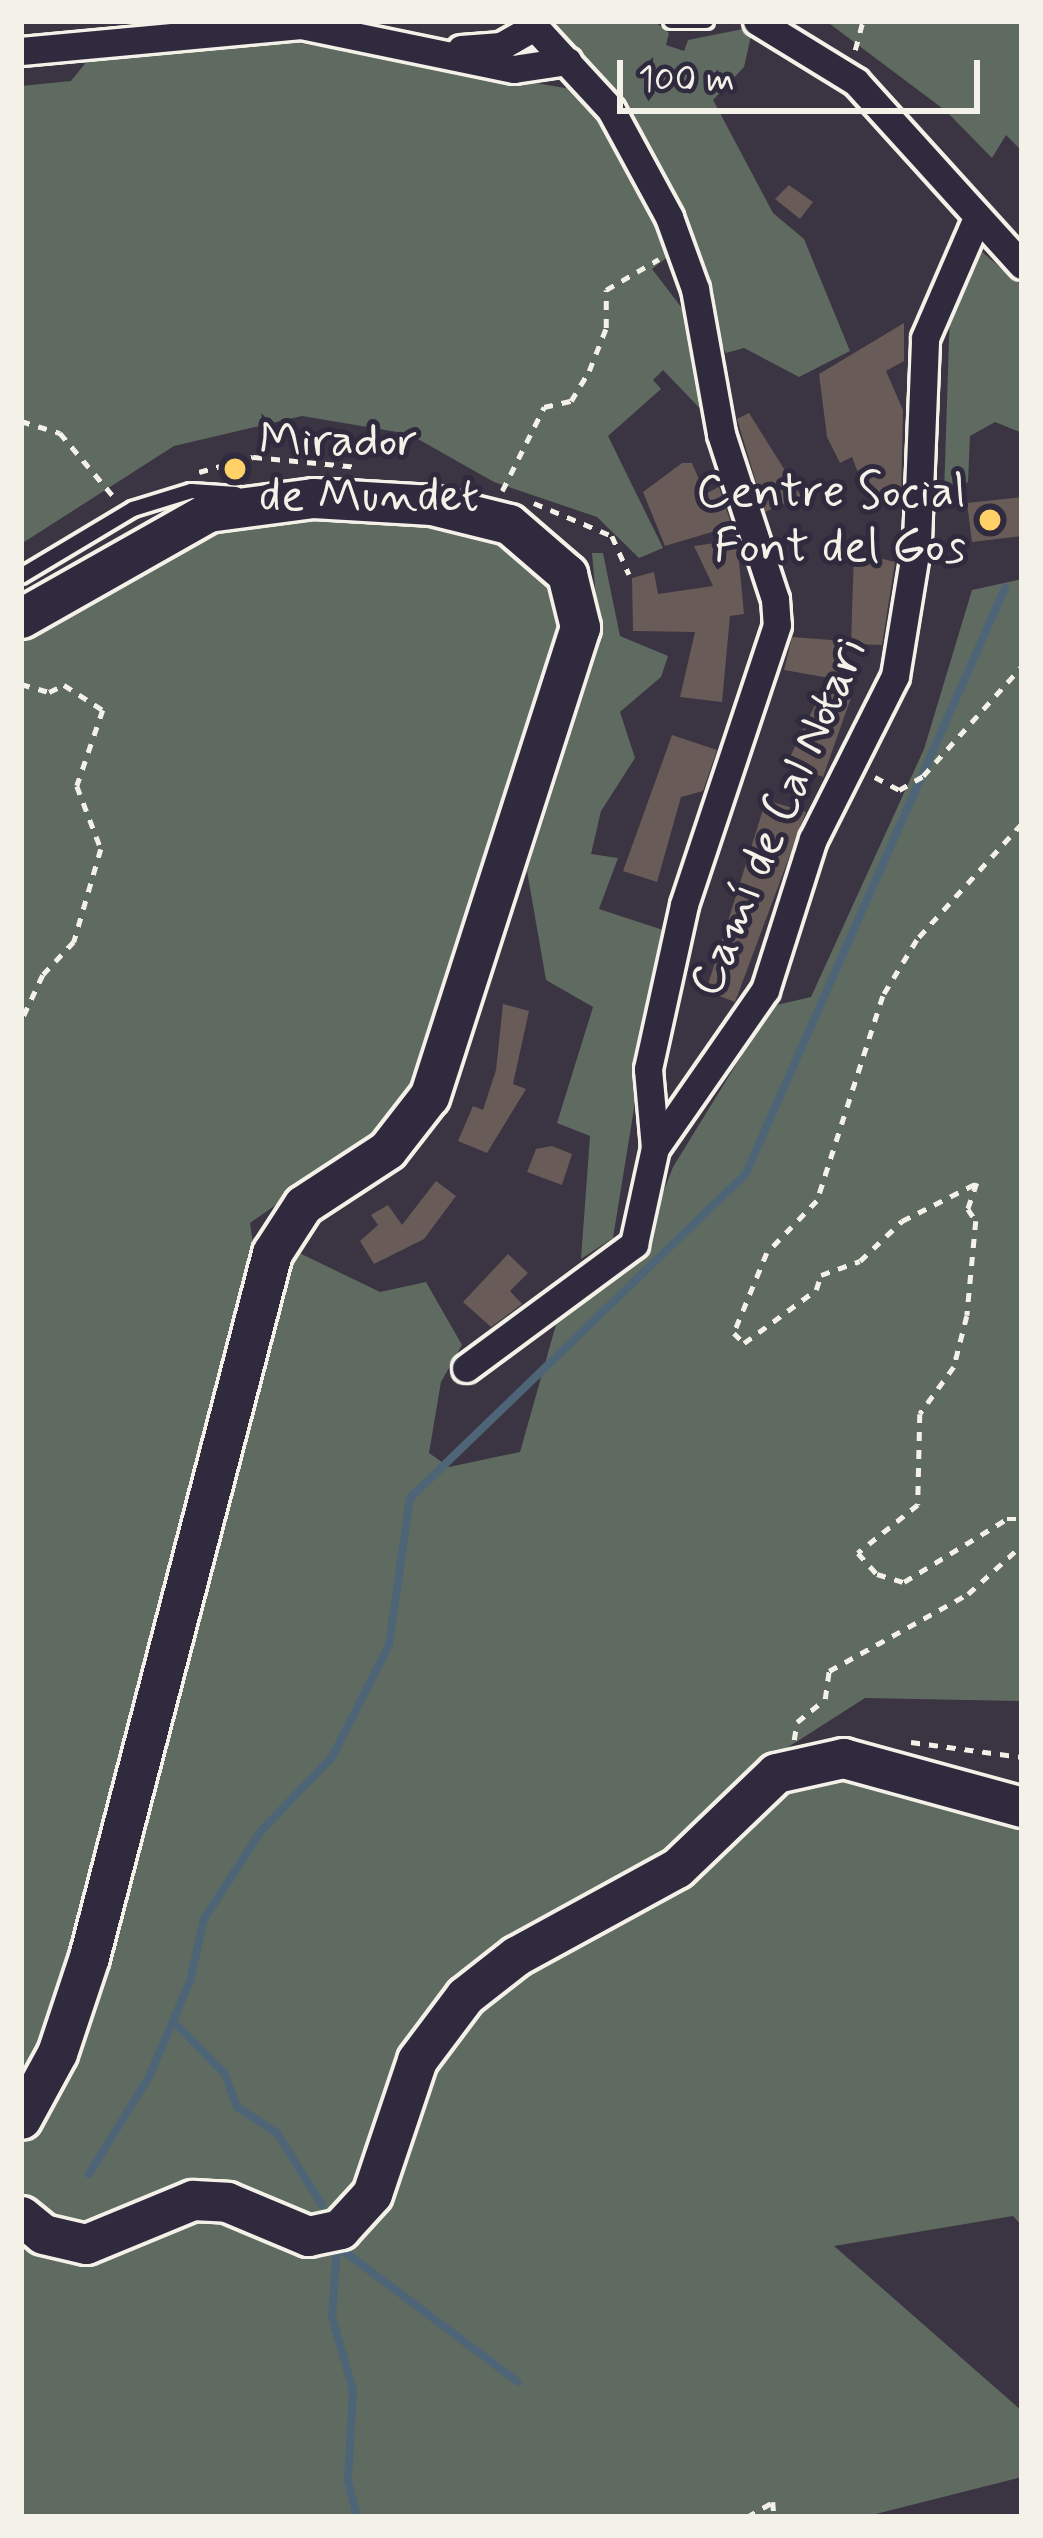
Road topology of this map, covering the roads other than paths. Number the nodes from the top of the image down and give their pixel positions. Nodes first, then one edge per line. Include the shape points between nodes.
1 (671, 21) edge
2 (706, 21) edge
3 (757, 21) edge
4 (532, 24) edge
5 (439, 34) edge
6 (21, 50) edge
7 (567, 61) junction
8 (977, 218) junction
9 (1022, 265) edge
10 (258, 500) junction
11 (76, 542) junction
12 (21, 576) edge
13 (26, 617) edge
14 (655, 1148) junction
15 (466, 1368) dead end
16 (1022, 1807) edge
17 (21, 2119) edge
18 (21, 2216) edge

1 - 2 lane
3 - 8 street via 856,82
4 - 5 street via 501,46
4 - 7 street, Camí de Cal Notari
5 - 6 street via 266,25
5 - 7 street via 514,69
7 - 14 street, Camí de Cal Notari via 611,110 680,247 777,625 684,905 648,1070
8 - 9 street
8 - 14 street, Camí de Cal Notari via 925,338 920,516 895,676 812,839 765,990
10 - 11 lane via 191,491 133,508
10 - 13 street via 180,525
10 - 17 street via 432,505 509,524 567,574 579,646 429,1096 387,1150 303,1205 272,1253 89,1957 57,2053
11 - 12 lane
11 - 13 lane via 55,598
14 - 15 street, Camí de Cal Notari via 634,1244
16 - 18 street via 843,1758 776,1773 677,1868 516,1956 465,1996 417,2060 372,2194 340,2229 308,2236 227,2203 193,2200 86,2244 43,2234

